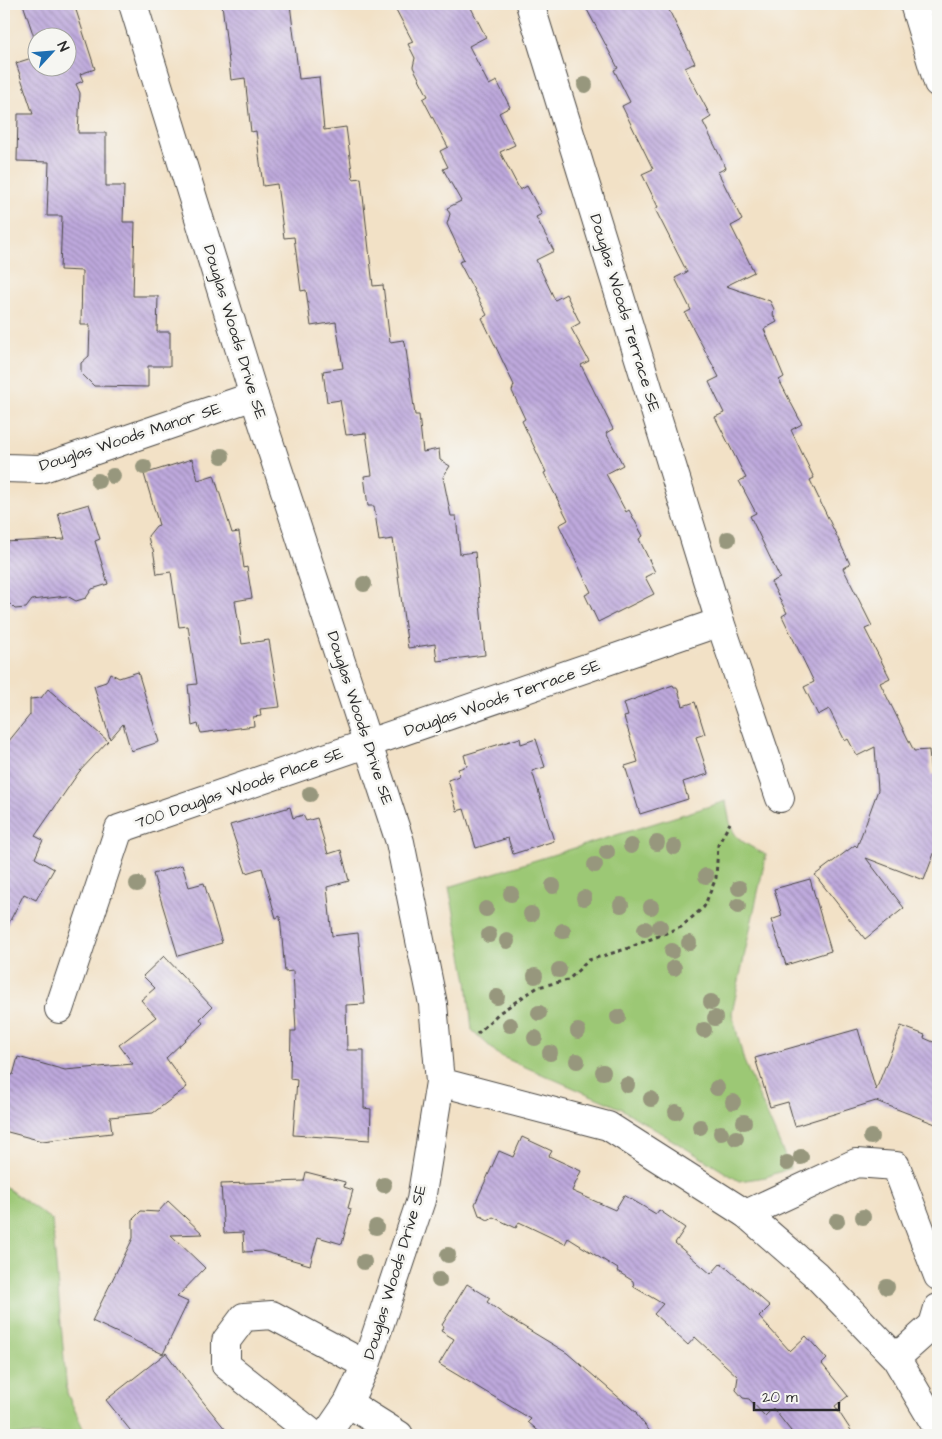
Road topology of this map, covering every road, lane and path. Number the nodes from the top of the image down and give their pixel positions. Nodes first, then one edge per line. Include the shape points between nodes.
1 (133, 4) edge
2 (530, 4) edge
3 (914, 4) edge
4 (938, 83) edge
5 (254, 396) junction
6 (4, 468) edge
7 (720, 622) junction
8 (369, 745) junction
9 (780, 798) dead end
10 (730, 823) dead end
11 (58, 1008) dead end
12 (477, 1034) dead end
13 (440, 1082) junction
14 (746, 1214) junction
15 (938, 1276) edge
16 (938, 1308) edge
17 (896, 1358) junction
18 (366, 1365) junction
19 (348, 1403) junction
20 (938, 1429) edge
21 (314, 1435) edge
22 (326, 1435) edge
23 (399, 1435) edge

1 - 5 main road, Douglas Woods Drive SE
2 - 7 main road, Douglas Woods Terrace SE
3 - 4 main road
5 - 6 main road, Douglas Woods Manor SE via 40,469
5 - 8 main road, Douglas Woods Drive SE
7 - 8 main road, Douglas Woods Terrace SE
7 - 9 main road, Douglas Woods Terrace SE
8 - 11 main road, 700 Douglas Woods Place SE via 119,829
8 - 13 main road, Douglas Woods Drive SE via 400,842 433,1004
10 - 12 path via 718,845 716,878 704,907 681,927 589,960 568,980 538,987 499,1013
13 - 14 main road via 608,1126
13 - 18 main road, Douglas Woods Drive SE via 421,1200
14 - 15 main road via 856,1163 896,1166
14 - 17 main road via 815,1274
16 - 17 main road via 933,1325
17 - 20 main road
18 - 19 main road, Douglas Woods Drive SE
18 - 21 main road via 272,1315 244,1317 226,1340 226,1365
19 - 22 main road, Douglas Woods Drive SE
19 - 23 main road

